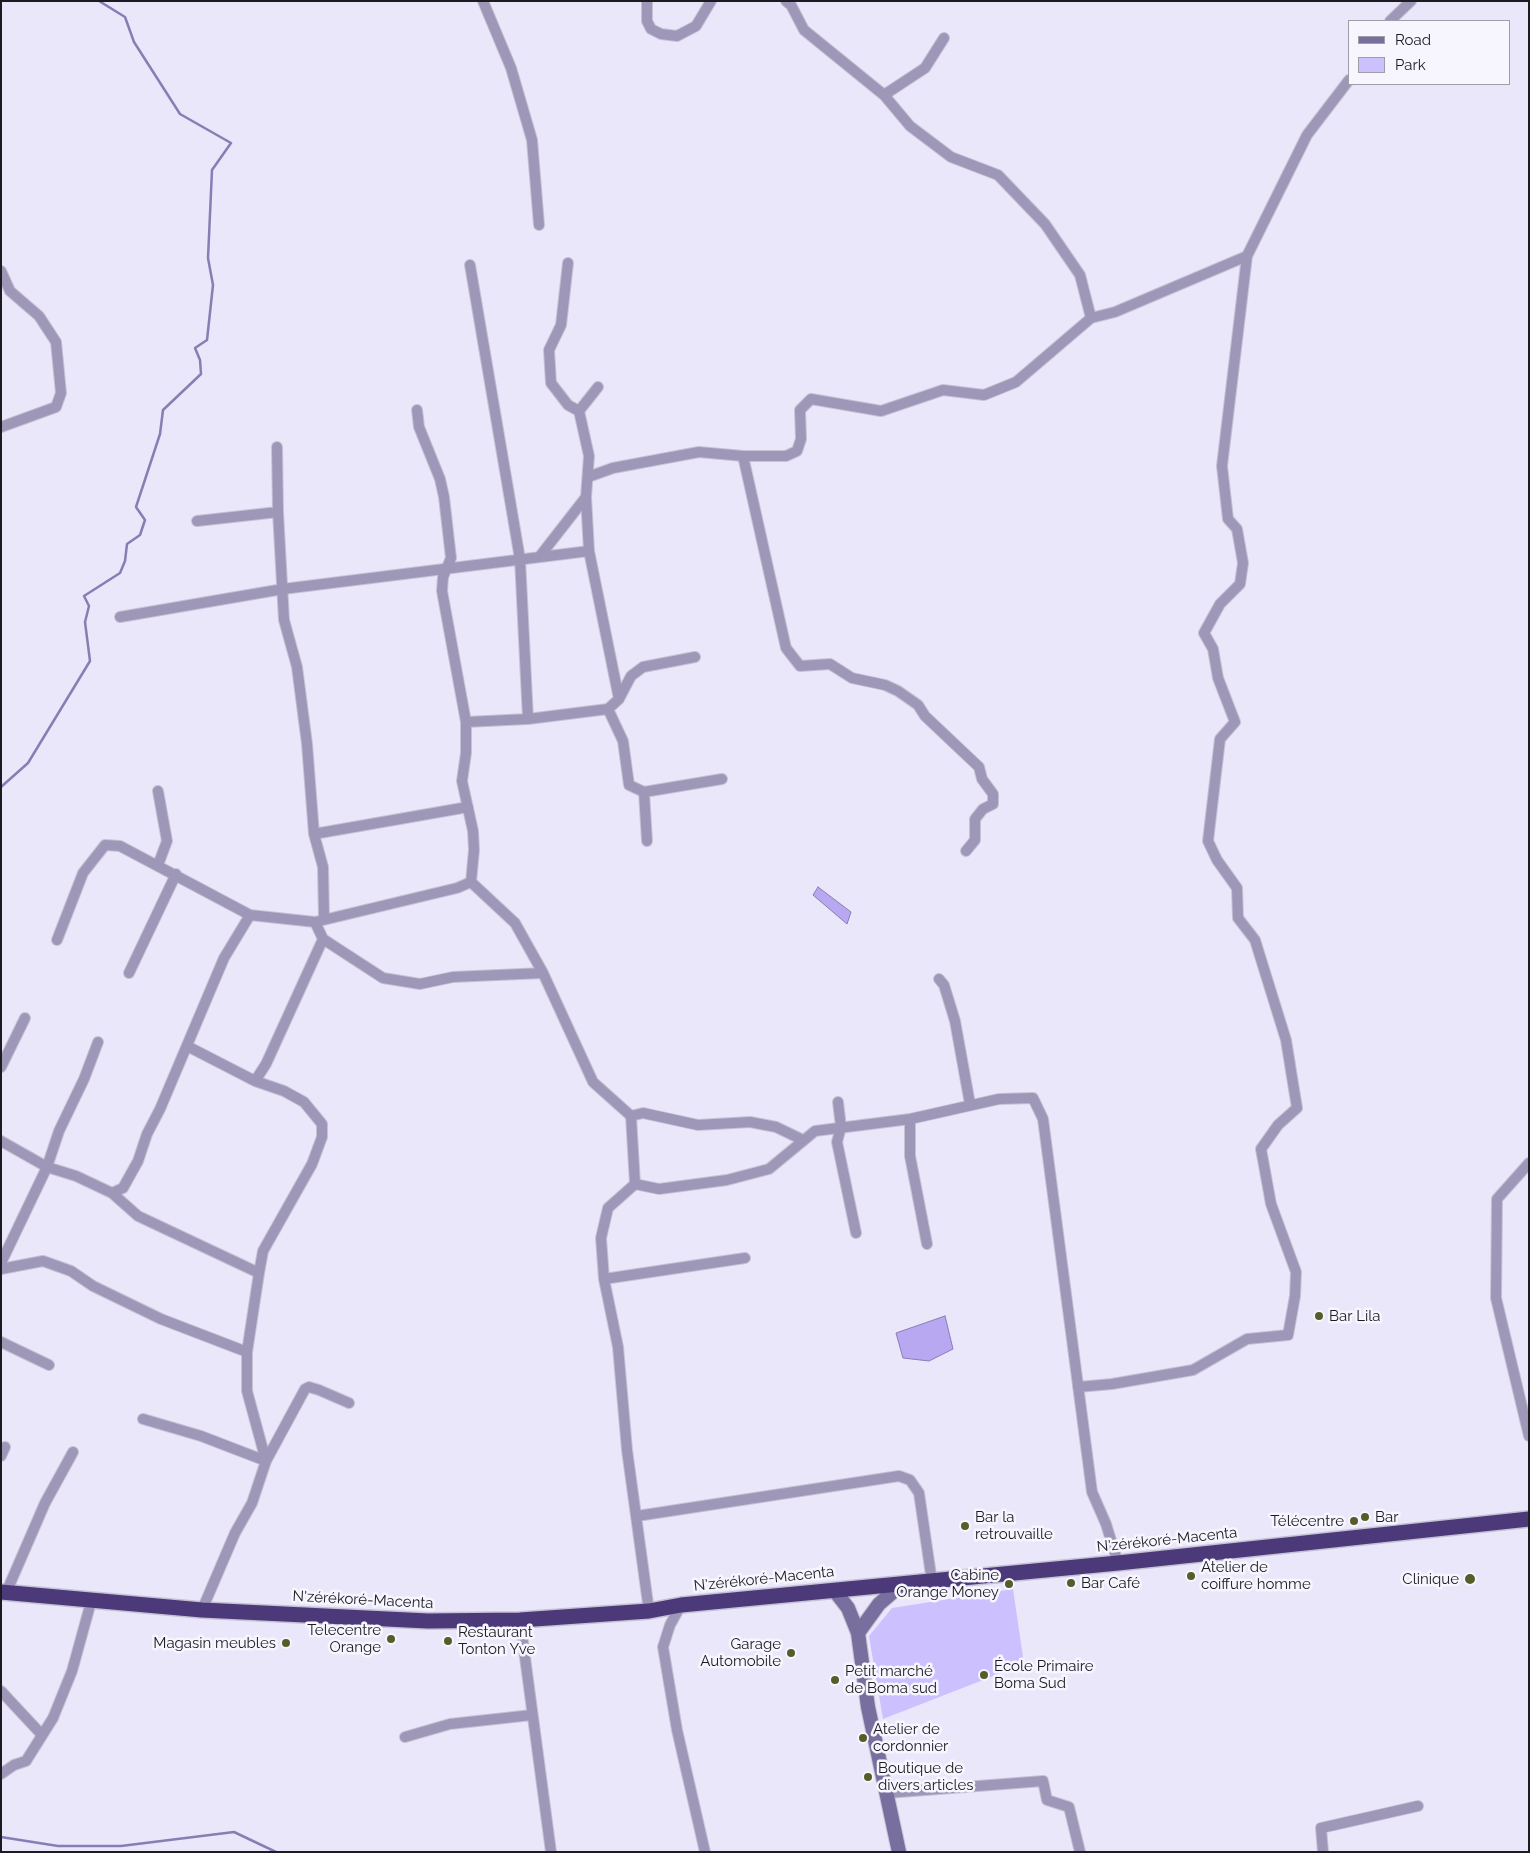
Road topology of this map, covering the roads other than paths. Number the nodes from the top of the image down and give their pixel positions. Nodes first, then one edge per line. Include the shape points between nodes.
1 (483, 1) edge
2 (647, 1) edge
3 (711, 1) edge
4 (786, 1) edge
5 (1411, 1) edge
6 (1391, 20) edge
7 (944, 38) dead end
8 (1348, 81) edge
9 (884, 95) junction
10 (540, 225) dead end
11 (1247, 256) junction
12 (568, 263) dead end
13 (470, 265) dead end
14 (1, 271) edge
15 (1091, 318) junction
16 (598, 387) dead end
17 (416, 410) dead end
18 (579, 411) junction
19 (1, 427) edge
20 (277, 447) dead end
21 (743, 456) junction
22 (588, 477) junction
23 (586, 497) junction
24 (278, 512) junction
25 (197, 521) dead end
26 (589, 551) junction
27 (540, 556) junction
28 (520, 559) junction
29 (448, 568) junction
30 (283, 589) junction
31 (120, 617) dead end
32 (695, 658) dead end
33 (619, 699) junction
34 (608, 709) junction
35 (528, 719) junction
36 (466, 722) junction
37 (722, 779) dead end
38 (158, 791) dead end
39 (644, 792) junction
40 (468, 807) junction
41 (314, 834) junction
42 (648, 841) dead end
43 (966, 852) dead end
44 (158, 866) junction
45 (176, 874) junction
46 (471, 882) junction
47 (250, 915) junction
48 (319, 920) junction
49 (323, 939) junction
50 (58, 940) dead end
51 (543, 973) junction
52 (130, 974) dead end
53 (939, 979) dead end
54 (26, 1018) dead end
55 (98, 1042) dead end
56 (187, 1046) junction
57 (1, 1067) edge
58 (255, 1081) junction
59 (838, 1102) dead end
60 (970, 1104) junction
61 (631, 1116) junction
62 (910, 1119) junction
63 (841, 1127) junction
64 (803, 1140) junction
65 (1, 1141) edge
66 (1529, 1163) edge
67 (47, 1167) junction
68 (635, 1184) junction
69 (112, 1192) junction
70 (856, 1233) dead end
71 (927, 1244) dead end
72 (744, 1258) dead end
73 (1, 1263) edge
74 (1, 1269) edge
75 (259, 1273) junction
76 (604, 1279) junction
77 (1, 1342) edge
78 (247, 1352) junction
79 (49, 1365) dead end
80 (1078, 1387) junction
81 (349, 1403) dead end
82 (143, 1419) dead end
83 (1529, 1436) edge
84 (73, 1452) dead end
85 (266, 1461) junction
86 (637, 1516) junction
87 (1529, 1519) edge
88 (1118, 1563) junction
89 (932, 1582) junction
90 (902, 1585) junction
91 (834, 1590) junction
92 (4, 1593) edge
93 (91, 1602) junction
94 (681, 1605) junction
95 (202, 1610) junction
96 (648, 1611) junction
97 (520, 1620) junction
98 (858, 1633) junction
99 (1, 1691) edge
100 (532, 1714) junction
101 (42, 1735) junction
102 (405, 1737) dead end
103 (1, 1774) edge
104 (887, 1793) junction
105 (1418, 1806) dead end
106 (551, 1852) edge
107 (705, 1852) edge
108 (899, 1852) edge
109 (1080, 1852) edge
110 (1323, 1852) edge

1 - 10 street via 512,68 532,140
2 - 3 street via 647,21 651,29 677,36 696,26
4 - 9 street via 804,30
5 - 6 street
7 - 9 street via 925,68
8 - 11 street via 1307,135
9 - 15 street via 910,126 951,157 998,175 1045,224 1080,276
11 - 15 street via 1115,312
11 - 80 street via 1222,466 1228,519 1237,529 1243,563 1240,584 1220,604 1204,633 1213,649 1218,678 1235,722 1220,739 1208,841 1216,860 1237,888 1238,918 1255,940 1286,1040 1297,1108 1261,1149 1271,1204 1296,1272 1295,1296 1288,1335 1247,1339 1193,1370
12 - 18 street via 561,325 549,350 551,383 568,405
13 - 28 street
14 - 19 street via 10,291 39,316 56,342 61,393 56,407
15 - 21 street via 1016,382 984,395 943,390 881,410 811,399 800,410 797,451 786,456
16 - 18 street
17 - 29 street via 444,497 451,558
18 - 22 street via 589,456
20 - 24 street
21 - 22 street via 699,452 613,468
21 - 43 street via 786,648 800,666 830,664 852,678 898,691 918,705 925,716 979,767 982,780 993,794 993,804 983,809 975,819 975,840
22 - 23 street
23 - 26 street
23 - 27 street
24 - 25 street
24 - 30 street
26 - 27 street
26 - 33 street
27 - 28 street
28 - 29 street
28 - 35 street
29 - 30 street
29 - 36 street via 443,577 442,591
30 - 31 street
30 - 41 street via 284,620 296,667 307,744
32 - 33 street via 643,667 631,676
33 - 34 street
34 - 35 street
34 - 39 street via 623,741 629,785
35 - 36 street
36 - 40 street via 462,782
37 - 39 street
38 - 44 street via 168,841
39 - 42 street
40 - 41 street
40 - 46 street via 474,831
41 - 48 street via 323,867
44 - 45 street
44 - 50 street via 120,846 105,845 83,873
45 - 47 street
45 - 52 street
46 - 48 street
46 - 51 street via 515,923
47 - 48 street
47 - 56 street via 224,958
48 - 49 street
49 - 51 street via 384,978 420,984 453,977
49 - 58 street via 266,1064
51 - 61 street via 593,1082
53 - 60 street via 944,985 955,1021
54 - 57 street
55 - 67 street
56 - 58 street
56 - 69 street via 138,1161 123,1188
58 - 75 street via 304,1102 322,1124 322,1137 312,1164 263,1251
59 - 63 street
60 - 62 street
60 - 80 street via 1033,1098 1043,1120
61 - 64 street via 643,1113 698,1125 750,1122 776,1127
61 - 68 street
62 - 63 street
62 - 71 street via 910,1156
63 - 64 street via 815,1130
63 - 70 street via 837,1142
64 - 68 street via 769,1169 727,1180 659,1189
65 - 67 street
66 - 83 street via 1497,1199 1496,1298
67 - 69 street
67 - 73 street
68 - 76 street via 608,1208 601,1238
69 - 75 street via 138,1216
72 - 76 street
74 - 78 street via 43,1261 70,1271 93,1286 161,1319
75 - 78 street
76 - 86 street via 618,1347
77 - 79 street
78 - 85 street via 247,1391
80 - 88 street via 1092,1492
81 - 85 street via 319,1390 304,1389
82 - 85 street via 201,1436
84 - 92 street via 45,1503
85 - 95 street via 252,1503 235,1533
86 - 89 street via 899,1476 910,1480 920,1493
86 - 96 street
87 - 88 highway, N'zérékoré-Macenta
88 - 89 highway, N'zérékoré-Macenta
89 - 90 highway, N'zérékoré-Macenta
90 - 91 highway, N'zérékoré-Macenta
90 - 98 street via 880,1604
91 - 94 highway, N'zérékoré-Macenta
91 - 98 street via 848,1608
92 - 93 highway, N'zérékoré-Macenta
93 - 95 highway, N'zérékoré-Macenta
93 - 101 street via 72,1671 53,1718
94 - 96 highway, N'zérékoré-Macenta
94 - 107 street via 670,1625 664,1647 677,1730
95 - 97 highway, N'zérékoré-Macenta via 428,1621
96 - 97 highway, N'zérékoré-Macenta
97 - 100 street
98 - 104 street via 868,1707
99 - 101 street
100 - 102 street via 450,1724
100 - 106 street
101 - 103 street via 26,1762
104 - 108 street
104 - 109 street via 1043,1781 1047,1800 1069,1807
105 - 110 street via 1321,1828

